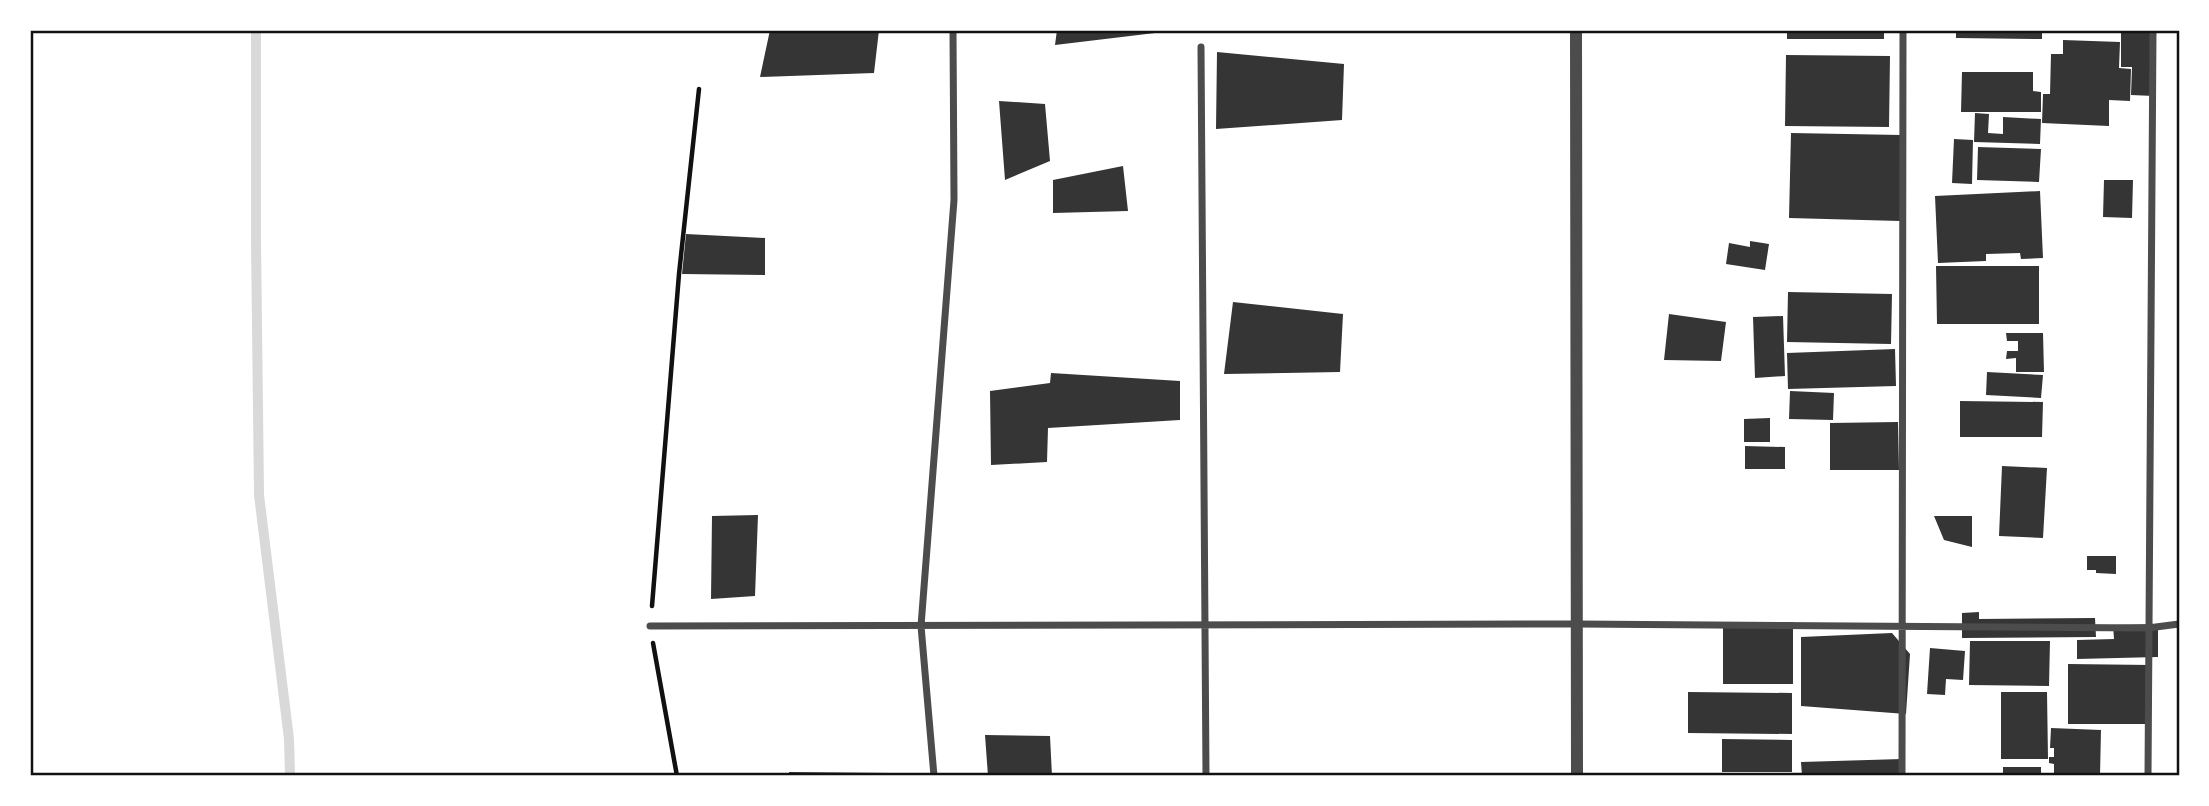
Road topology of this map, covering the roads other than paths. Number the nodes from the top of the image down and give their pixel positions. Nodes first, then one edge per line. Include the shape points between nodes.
1 (953, 30) edge
2 (1576, 30) edge
3 (1903, 30) edge
4 (2153, 30) edge
5 (1201, 47) dead end
6 (1577, 624) junction
7 (2179, 624) edge
8 (1205, 625) junction
9 (650, 626) road end
10 (921, 626) junction
11 (1903, 626) junction
12 (2148, 628) junction
13 (934, 776) edge
14 (1206, 776) edge
15 (1577, 776) edge
16 (1902, 776) edge
17 (2148, 776) edge

1 - 10 street via 954,200
2 - 6 street
3 - 11 street
4 - 12 street
5 - 8 street
6 - 8 street
6 - 11 street
6 - 15 street
7 - 12 street
8 - 10 street
8 - 14 street
9 - 10 street
10 - 13 street
11 - 12 street
11 - 16 street
12 - 17 street

